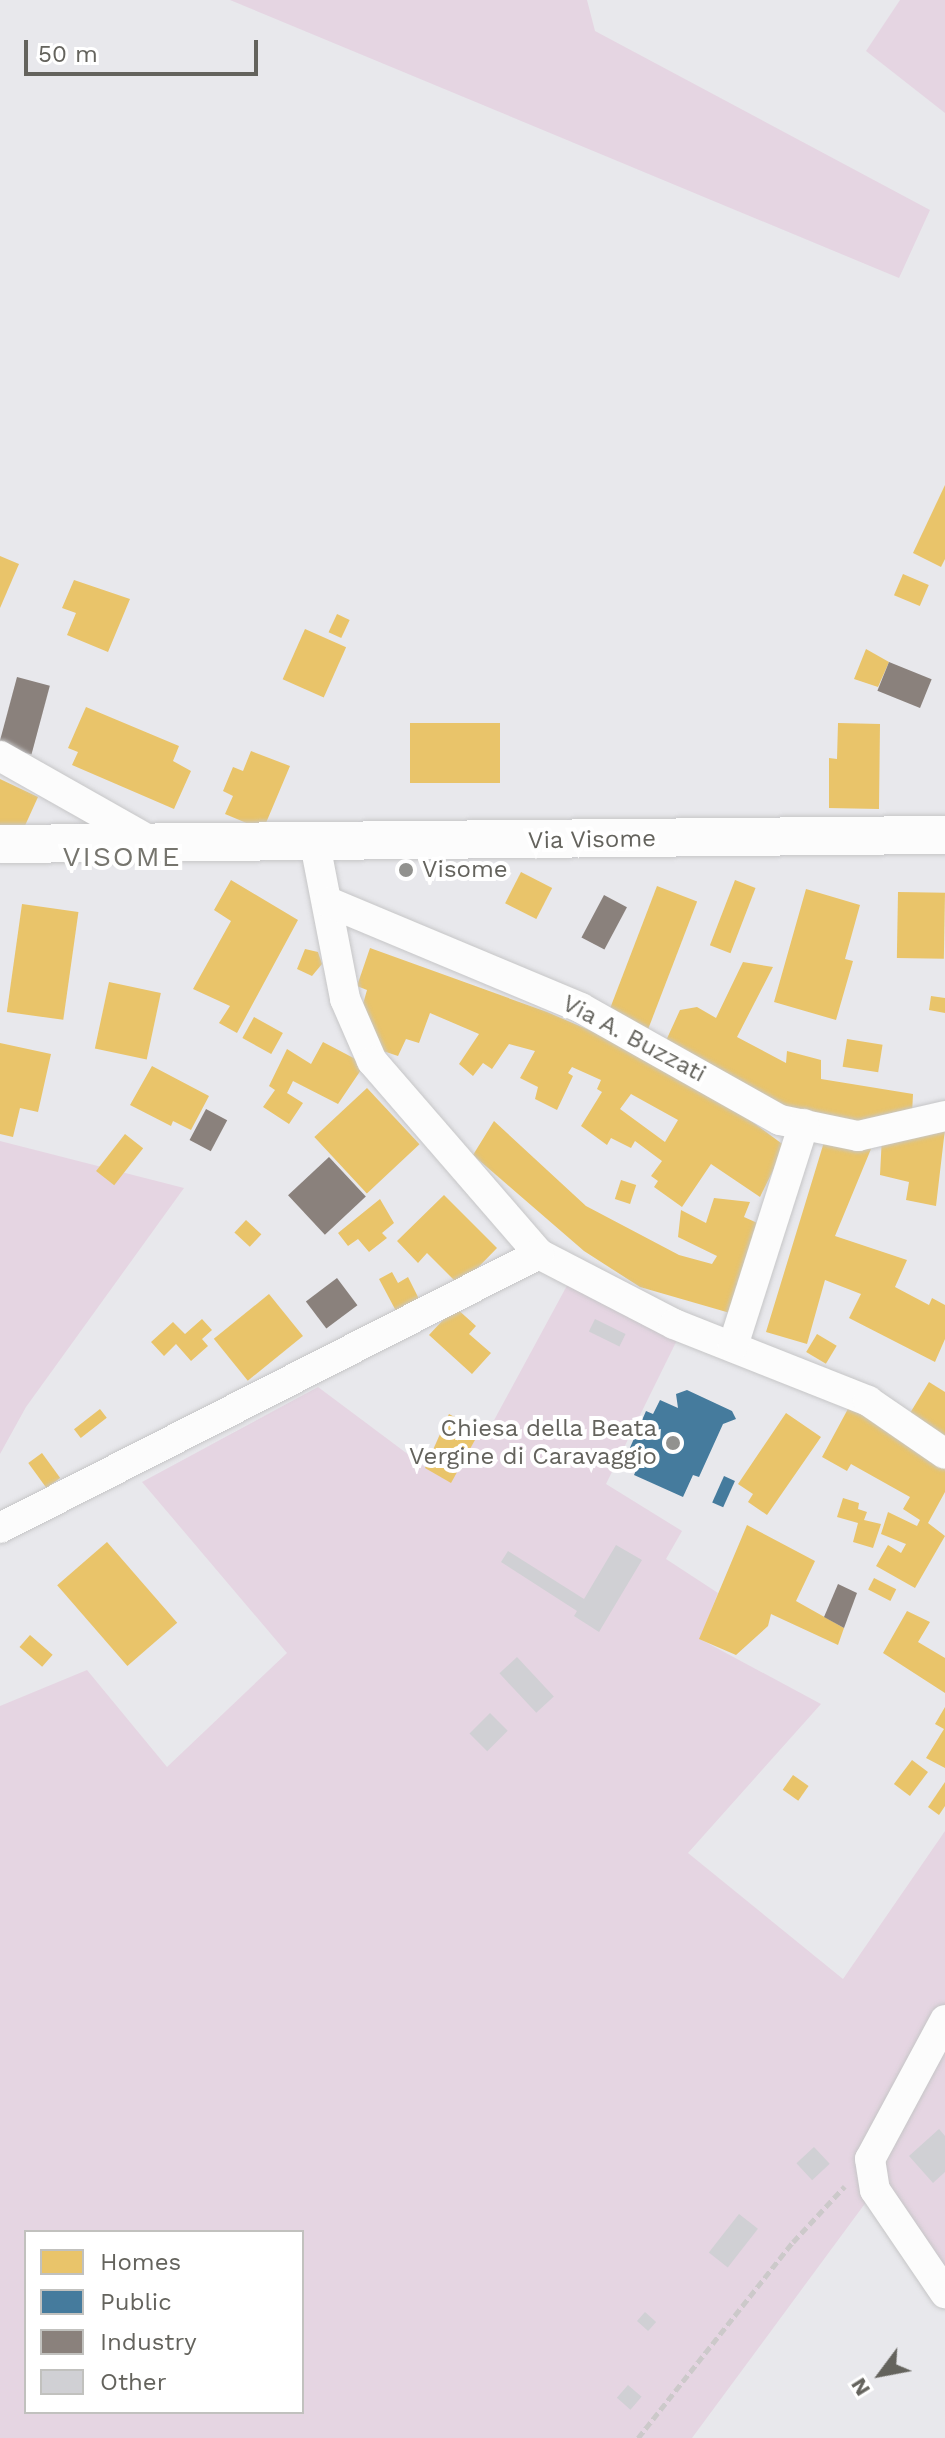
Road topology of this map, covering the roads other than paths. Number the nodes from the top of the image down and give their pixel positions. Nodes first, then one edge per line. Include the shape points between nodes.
1 (0, 756) edge
2 (945, 835) edge
3 (152, 842) junction
4 (0, 844) edge
5 (315, 844) junction
6 (328, 902) junction
7 (945, 1116) edge
8 (804, 1124) junction
9 (539, 1254) junction
10 (746, 1350) junction
11 (945, 1454) edge
12 (0, 1528) edge
13 (945, 2020) edge
14 (945, 2293) edge

1 - 3 street
2 - 5 street, Via Visome
3 - 4 street, Via Visome
3 - 5 street, Via Visome
5 - 6 street
6 - 8 street, Via A. Buzzati via 581,1008 780,1120
6 - 9 street via 345,999 372,1061
7 - 8 street, Via A. Buzzati via 858,1136
8 - 10 street
9 - 10 street via 674,1324
9 - 12 street
10 - 11 street via 868,1401
13 - 14 street via 870,2159 875,2190

